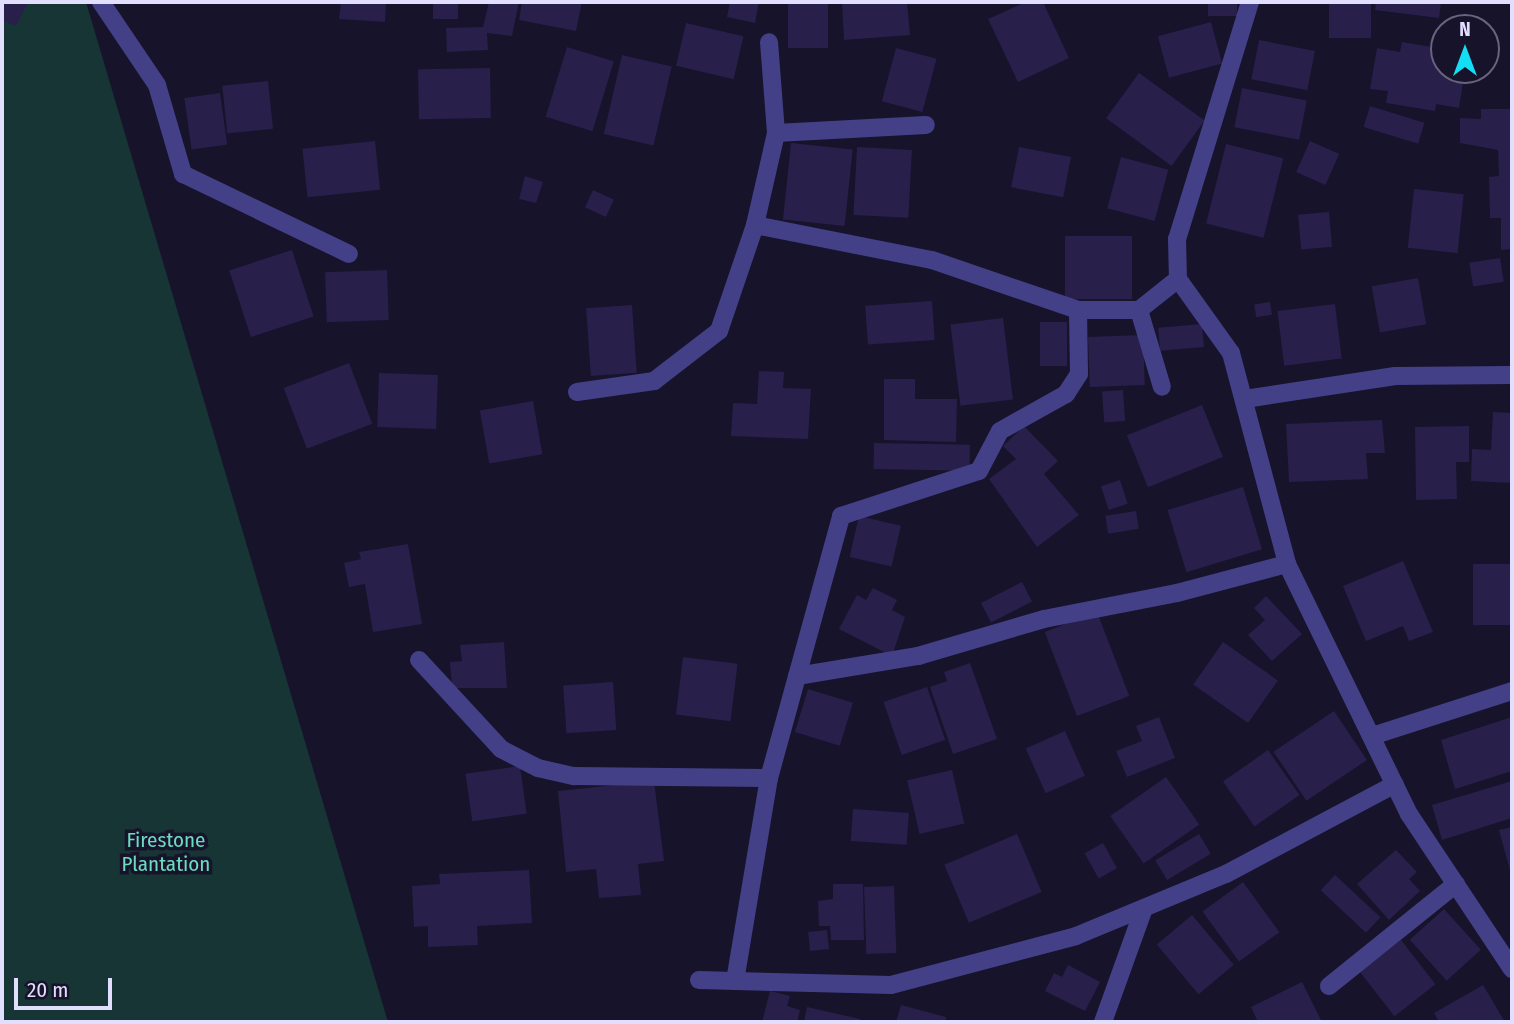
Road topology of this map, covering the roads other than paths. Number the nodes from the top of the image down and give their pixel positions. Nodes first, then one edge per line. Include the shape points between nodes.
1 (101, 2) edge
2 (1250, 2) edge
3 (769, 42) dead end
4 (926, 125) dead end
5 (775, 133) junction
6 (755, 225) junction
7 (349, 254) dead end
8 (1178, 279) junction
9 (1078, 310) junction
10 (1139, 310) junction
11 (1512, 375) edge
12 (1162, 387) dead end
13 (577, 392) dead end
14 (1245, 399) junction
15 (1287, 564) junction
16 (419, 660) dead end
17 (797, 676) junction
18 (1512, 691) edge
19 (1371, 736) junction
20 (769, 778) junction
21 (1395, 784) junction
22 (1456, 884) junction
23 (1143, 908) junction
24 (1512, 969) edge
25 (699, 981) dead end
26 (735, 981) junction
27 (1329, 986) dead end
28 (1103, 1022) edge

1 - 7 street via 157,85 183,174
2 - 8 street via 1177,239
3 - 5 street
4 - 5 street
5 - 6 street
6 - 9 street via 932,260
6 - 13 street via 719,331 654,381
8 - 10 street
8 - 14 street via 1230,353
9 - 10 street
9 - 17 street via 1079,374 1066,394 1000,431 979,471 841,516
10 - 12 street
11 - 14 street via 1395,376
14 - 15 street
15 - 17 street via 1177,593 1044,619 918,656
15 - 19 street
16 - 20 street via 501,749 538,768 575,776
17 - 20 street
18 - 19 street
19 - 21 street
20 - 26 street
21 - 22 street via 1409,814
21 - 23 street via 1226,874
22 - 24 street
22 - 27 street
23 - 26 street via 1076,936 891,985
23 - 28 street
25 - 26 street

